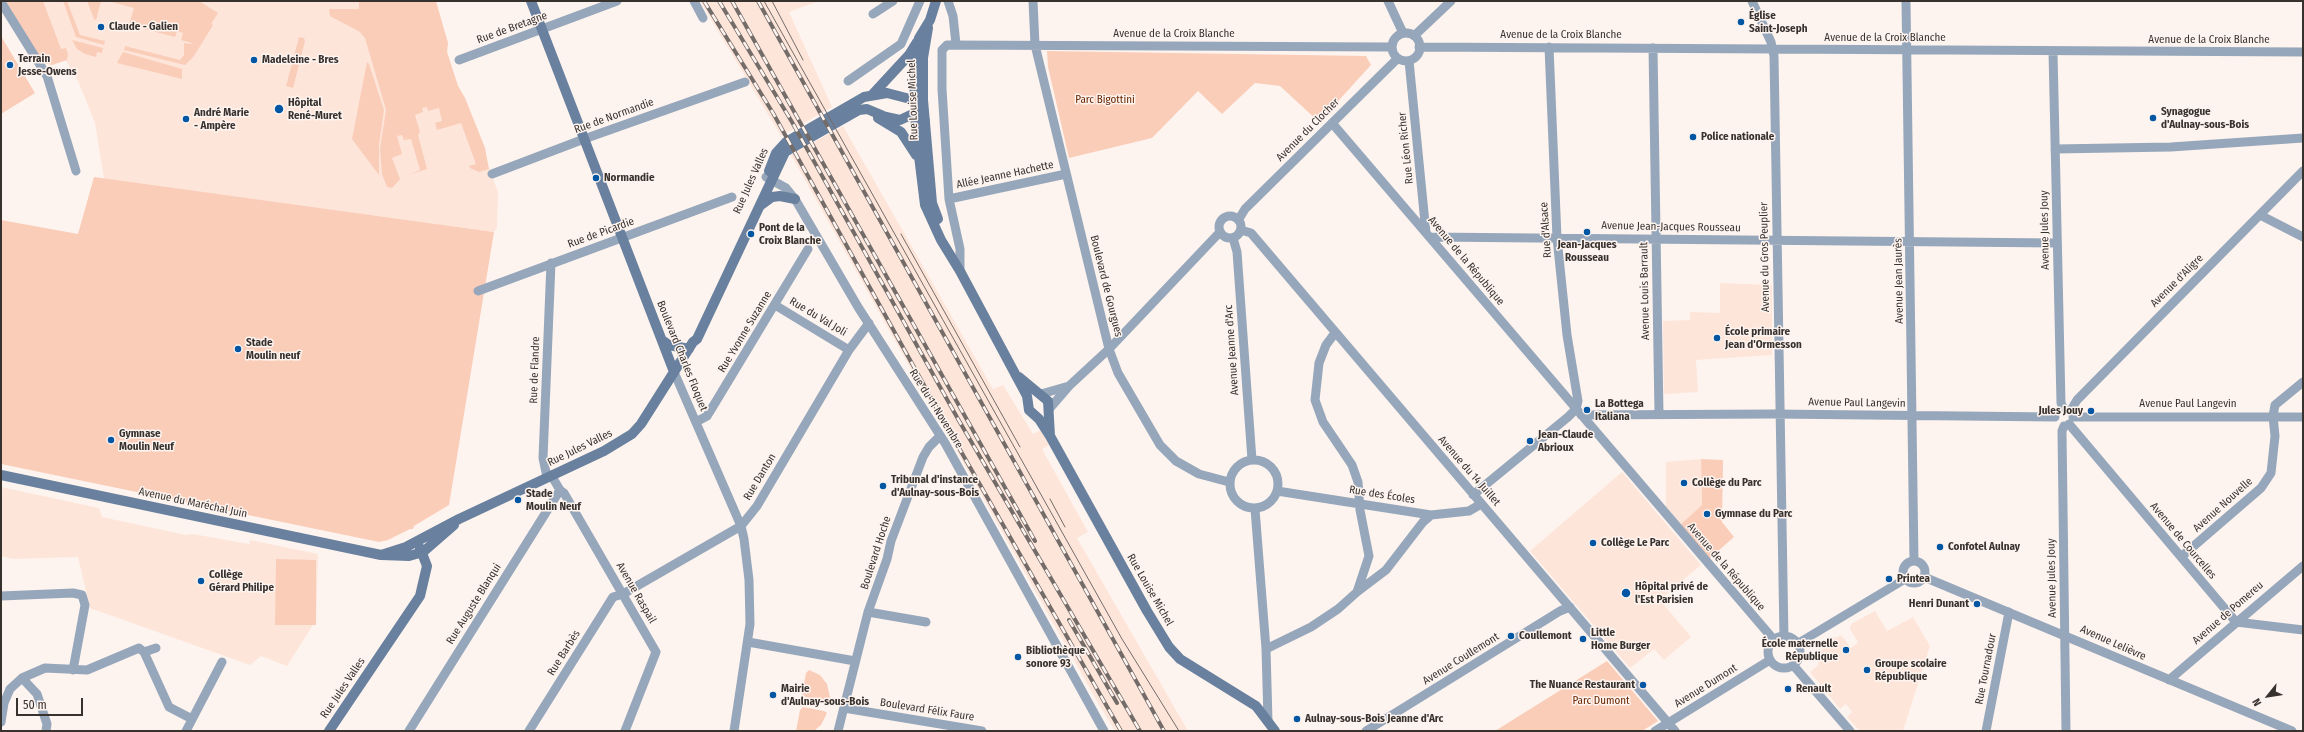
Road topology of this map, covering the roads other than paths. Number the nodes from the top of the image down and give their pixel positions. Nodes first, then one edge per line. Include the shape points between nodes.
1 (531, 1) edge
2 (617, 1) edge
3 (694, 1) edge
4 (893, 1) edge
5 (920, 1) edge
6 (936, 1) edge
7 (948, 1) edge
8 (1032, 1) edge
9 (1388, 1) edge
10 (1451, 1) edge
11 (1752, 1) edge
12 (1906, 1) edge
13 (1, 2) edge
14 (873, 14) dead end
15 (703, 18) dead end
16 (930, 20) junction
17 (543, 29) junction
18 (1403, 33) junction
19 (1414, 36) junction
20 (919, 38) junction
21 (956, 44) junction
22 (1035, 45) junction
23 (1392, 47) junction
24 (1420, 47) junction
25 (1549, 47) junction
26 (1653, 48) junction
27 (1773, 49) junction
28 (1908, 50) junction
29 (2053, 52) junction
30 (2303, 52) edge
31 (1397, 59) junction
32 (459, 60) dead end
33 (1409, 61) junction
34 (848, 81) dead end
35 (745, 82) dead end
36 (874, 94) junction
37 (918, 106) junction
38 (859, 110) junction
39 (844, 113) junction
40 (1332, 123) junction
41 (2303, 138) edge
42 (584, 139) junction
43 (2055, 149) junction
44 (918, 158) junction
45 (76, 171) dead end
46 (2303, 171) edge
47 (492, 174) dead end
48 (1066, 174) junction
49 (768, 179) junction
50 (732, 196) dead end
51 (795, 199) junction
52 (949, 199) junction
53 (761, 205) junction
54 (2260, 215) junction
55 (1239, 219) junction
56 (1241, 230) junction
57 (1220, 232) junction
58 (1428, 235) junction
59 (1233, 238) junction
60 (1558, 238) junction
61 (2303, 238) edge
62 (622, 239) junction
63 (1656, 240) junction
64 (1777, 240) junction
65 (1910, 241) junction
66 (2057, 243) junction
67 (808, 249) dead end
68 (551, 263) junction
69 (959, 269) junction
70 (478, 292) dead end
71 (775, 305) junction
72 (869, 323) junction
73 (1335, 333) junction
74 (662, 340) junction
75 (691, 346) junction
76 (1109, 349) junction
77 (849, 350) junction
78 (1013, 370) junction
79 (674, 372) junction
80 (2303, 382) edge
81 (1069, 386) junction
82 (1039, 392) junction
83 (1027, 396) junction
84 (1049, 411) junction
85 (1578, 412) junction
86 (1659, 414) junction
87 (1780, 414) junction
88 (1912, 416) junction
89 (2273, 416) junction
90 (2055, 417) joint
91 (2068, 417) junction
92 (2303, 417) edge
93 (1039, 419) junction
94 (696, 422) junction
95 (940, 436) junction
96 (1050, 436) junction
97 (1252, 460) junction
98 (1, 475) edge
99 (549, 476) junction
100 (1229, 482) junction
101 (560, 490) junction
102 (1277, 491) junction
103 (1474, 495) junction
104 (1359, 503) junction
105 (1481, 504) junction
106 (1255, 509) junction
107 (1431, 516) junction
108 (459, 518) junction
109 (741, 526) junction
110 (416, 541) junction
111 (423, 552) junction
112 (381, 555) junction
113 (2181, 557) junction
114 (1914, 561) junction
115 (2303, 566) edge
116 (1924, 577) junction
117 (1905, 579) junction
118 (1357, 592) junction
119 (623, 594) junction
120 (1, 596) edge
121 (1570, 608) junction
122 (868, 612) junction
123 (2010, 612) junction
124 (926, 622) dead end
125 (2236, 622) junction
126 (2303, 630) edge
127 (2065, 635) junction
128 (1784, 636) junction
129 (1774, 640) junction
130 (748, 642) junction
131 (1797, 644) junction
132 (156, 648) dead end
133 (1266, 649) junction
134 (144, 652) junction
135 (1770, 660) junction
136 (855, 661) junction
137 (222, 662) dead end
138 (1793, 665) junction
139 (73, 670) junction
140 (22, 678) junction
141 (2169, 680) junction
142 (844, 708) junction
143 (192, 719) junction
144 (1268, 720) junction
145 (1, 722) edge
146 (1668, 722) junction
147 (966, 730) edge
148 (46, 731) edge
149 (186, 731) edge
150 (329, 731) edge
151 (409, 731) edge
152 (529, 731) edge
153 (625, 731) edge
154 (734, 731) edge
155 (838, 731) edge
156 (982, 731) edge
157 (1104, 731) edge
158 (1275, 731) edge
159 (1366, 731) edge
160 (1655, 731) edge
161 (1675, 731) edge
162 (1850, 731) edge
163 (1986, 731) edge
164 (2066, 731) edge
165 (2292, 731) edge

1 - 17 street, Boulevard Charles Floquet
2 - 17 street, Rue de Bretagne
3 - 15 street
4 - 14 street
5 - 34 street via 901,44
6 - 16 street
7 - 21 street via 953,16
8 - 22 street, Boulevard de Gourgues
9 - 18 street
10 - 19 street
11 - 27 street, Avenue du Gros Peuplier
12 - 28 street, Avenue Jean Jaurès
13 - 45 street via 47,76
16 - 20 street, Rue Louise Michel
16 - 37 street, Rue Louise Michel
17 - 32 street, Rue de Bretagne
17 - 42 street, Boulevard Charles Floquet
18 - 19 street
18 - 23 street via 1395,38
19 - 24 street
20 - 36 street via 908,55
20 - 37 street, Rue Louise Michel via 914,75
21 - 22 street, Avenue de la Croix Blanche
21 - 52 street, Rue Louise Michel via 947,45 942,50
22 - 23 street, Avenue de la Croix Blanche
22 - 48 street, Boulevard de Gourgues
23 - 31 street
24 - 25 street, Avenue de la Croix Blanche
24 - 33 street via 1417,56
25 - 26 street, Avenue de la Croix Blanche
25 - 60 street, Rue d'Alsace
26 - 27 street, Avenue de la Croix Blanche
26 - 63 street, Avenue Louis Barrault
27 - 28 street, Avenue de la Croix Blanche
27 - 64 street, Avenue du Gros Peuplier
28 - 29 street, Avenue de la Croix Blanche
28 - 65 street, Avenue Jean Jaurès
29 - 30 street, Avenue de la Croix Blanche
29 - 43 street, Avenue Jules Jouy
31 - 33 street
31 - 40 street, Avenue du Clocher
33 - 58 street, Rue Léon Richer
35 - 42 street, Rue de Normandie
36 - 37 street via 892,93
36 - 39 street
37 - 38 street via 900,120 867,109
37 - 44 street, Rue Louise Michel
37 - 69 street, Rue Louise Michel via 925,120 932,203
38 - 39 street
38 - 44 street via 901,132
39 - 49 street, Rue Jules Valles via 776,153
40 - 55 street, Avenue du Clocher via 1245,209
40 - 58 street, Avenue de la République
41 - 43 street via 2171,147
42 - 47 street, Rue de Normandie
42 - 62 street, Boulevard Charles Floquet
43 - 66 street, Avenue Jules Jouy
44 - 69 street, Rue Louise Michel via 925,205 941,240
46 - 54 street, Avenue d'Aligre
48 - 52 street, Allée Jeanne Hachette
48 - 76 street, Boulevard de Gourgues
49 - 51 street, Rue du 11 Novembre via 786,188
49 - 53 street, Rue Jules Valles
49 - 75 street, Rue Jules Valles
50 - 62 street, Rue de Picardie
51 - 53 street via 772,197
51 - 72 street, Rue du 11 Novembre
52 - 69 street, Rue Louise Michel via 960,249
53 - 75 street, Rue Jules Valles via 697,339
54 - 61 street
54 - 91 street, Avenue d'Aligre via 2077,400
55 - 56 street
55 - 57 street via 1232,215 1225,216 1218,225
56 - 59 street
56 - 73 street, Avenue du 14 Juillet via 1251,233
57 - 59 street via 1225,237
57 - 76 street
58 - 60 street, Avenue Jean-Jacques Rousseau
58 - 85 street, Avenue de la République
59 - 97 street, Avenue Jeanne d'Arc via 1237,252
60 - 63 street, Avenue Jean-Jacques Rousseau
60 - 85 street, Rue d'Alsace via 1567,335
62 - 68 street, Rue de Picardie
62 - 74 street, Boulevard Charles Floquet
63 - 64 street, Avenue Jean-Jacques Rousseau
63 - 86 street, Avenue Louis Barrault
64 - 65 street, Avenue Jean-Jacques Rousseau
64 - 87 street, Avenue du Gros Peuplier
65 - 66 street, Avenue Jean-Jacques Rousseau
65 - 88 street, Avenue Jean Jaurès
66 - 91 street, Avenue Jules Jouy
67 - 71 street, Rue Yvonne Suzanne
68 - 70 street, Rue de Picardie
68 - 99 street, Rue de Flandre via 543,458
69 - 78 street, Rue Louise Michel
71 - 77 street, Rue du Val Joli
71 - 94 street, Rue Yvonne Suzanne via 707,416
72 - 77 street, Rue Danton
72 - 95 street, Rue du 11 Novembre
73 - 103 street, Avenue du 14 Juillet
73 - 104 street via 1326,345 1319,363 1315,400 1322,422 1352,465 1358,482
74 - 75 street via 669,345
74 - 79 street, Boulevard Charles Floquet
75 - 79 street, Rue Jules Valles
76 - 81 street
76 - 100 street, Boulevard de Gourgues via 1118,373 1160,445 1176,461 1199,474
77 - 109 street, Rue Danton via 757,506
78 - 82 street, Rue Louise Michel
78 - 83 street, Rue Louise Michel
79 - 94 street, Boulevard Charles Floquet
79 - 99 street, Rue Jules Valles via 632,434 604,451
80 - 89 street via 2276,405
81 - 82 street
81 - 84 street
82 - 83 street
82 - 84 street, Rue Louise Michel via 1047,399
83 - 93 street, Rue Louise Michel via 1029,410
84 - 93 street
84 - 96 street, Rue Louise Michel
85 - 86 street, Avenue Paul Langevin
85 - 103 street
85 - 129 street, Avenue de la République
86 - 87 street, Avenue Paul Langevin
87 - 88 street, Avenue Paul Langevin
87 - 128 street, Avenue du Gros Peuplier
88 - 90 street, Avenue Paul Langevin
88 - 114 street, Avenue Jean Jaurès
89 - 91 street, Avenue Paul Langevin
89 - 92 street, Avenue Paul Langevin
89 - 113 street, Avenue Nouvelle via 2275,436 2271,473 2261,488
90 - 91 street, Avenue de Courcelles via 2059,424
91 - 113 street, Avenue de Courcelles
91 - 127 street, Avenue Jules Jouy via 2062,431
93 - 96 street, Rue Louise Michel
94 - 109 street, Boulevard Charles Floquet
95 - 122 street, Boulevard Hoche via 923,457 891,541
95 - 157 street, Rue du 11 Novembre
96 - 144 street, Rue Louise Michel via 1147,611 1173,652 1194,668 1246,698
97 - 100 street via 1239,465
97 - 102 street via 1260,461 1273,469
98 - 112 street, Avenue du Maréchal Juin
99 - 101 street, Avenue Raspail
99 - 108 street, Rue Jules Valles
100 - 106 street via 1230,490 1239,504
101 - 119 street, Avenue Raspail
101 - 151 street, Rue Auguste Blanqui
102 - 104 street, Rue des Écoles
102 - 106 street via 1269,504
103 - 105 street, Avenue du 14 Juillet
104 - 107 street, Rue des Écoles
104 - 118 street via 1369,556
105 - 107 street, Rue des Écoles via 1469,511
105 - 121 street, Avenue du 14 Juillet
106 - 133 street
107 - 118 street via 1423,522 1386,570
108 - 110 street, Rue Jules Valles
108 - 111 street, Rue Jules Valles
109 - 119 street, Rue Danton
109 - 130 street, Boulevard Charles Floquet via 749,580 751,619
110 - 111 street, Rue Jules Valles
110 - 112 street, Avenue du Maréchal Juin via 394,552
111 - 112 street, Avenue du Maréchal Juin via 409,556
111 - 150 street, Rue Jules Valles via 427,566 420,596
113 - 125 street, Avenue de Courcelles
114 - 116 street via 1924,566
114 - 117 street via 1904,567
115 - 125 street, Avenue de Pomereu
116 - 117 street via 1917,583 1910,583
116 - 123 street, Avenue Lelièvre
117 - 131 street
118 - 133 street via 1338,609 1311,627
119 - 152 street, Rue Barbès via 614,597
119 - 153 street, Avenue Raspail via 656,652
120 - 139 street via 73,593 82,595 85,605
121 - 146 street, Avenue du 14 Juillet
121 - 159 street, Avenue Coullemont via 1560,611
122 - 124 street
122 - 136 street, Boulevard Hoche
123 - 127 street, Avenue Lelièvre
123 - 163 street, Rue Tournadour
125 - 126 street
125 - 141 street, Avenue de Pomereu
127 - 141 street, Avenue Lelièvre
127 - 164 street, Avenue Jules Jouy
128 - 129 street
128 - 131 street
129 - 135 street via 1768,652
130 - 136 street
130 - 154 street, Boulevard Charles Floquet
131 - 138 street via 1799,658
132 - 134 street
133 - 144 street
134 - 139 street via 139,648 87,670
134 - 143 street via 169,707
135 - 138 street via 1778,667
135 - 146 street, Avenue Dumont
136 - 142 street, Boulevard Hoche
137 - 143 street
138 - 162 street
139 - 140 street via 45,668
140 - 145 street via 10,689 4,703
140 - 148 street via 37,694 47,724
141 - 165 street, Avenue Lelièvre
142 - 147 street, Boulevard Félix Faure
142 - 155 street, Boulevard Hoche
143 - 149 street
144 - 158 street, Rue Louise Michel
146 - 160 street, Avenue Dumont
146 - 161 street, Avenue du 14 Juillet
147 - 156 street, Boulevard Félix Faure

